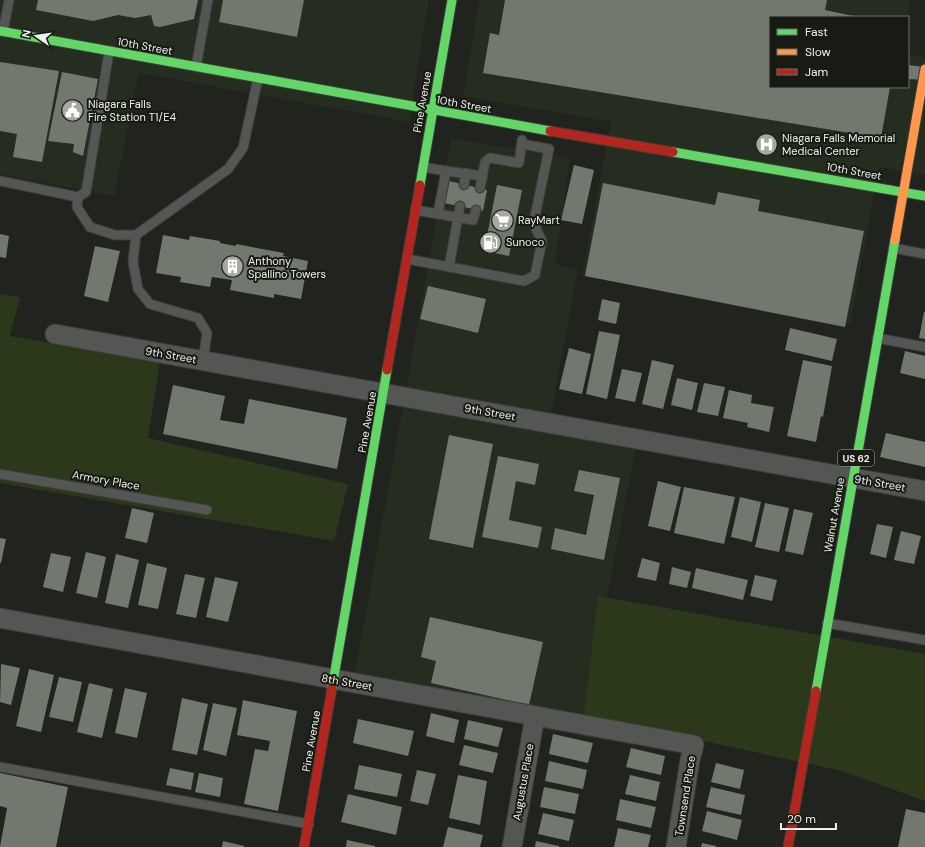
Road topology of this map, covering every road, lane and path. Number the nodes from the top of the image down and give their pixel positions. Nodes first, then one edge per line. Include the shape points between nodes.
1 (9, 0) edge
2 (208, 0) edge
3 (452, 0) edge
4 (1, 31) edge
5 (109, 52) junction
6 (196, 67) junction
7 (925, 69) edge
8 (258, 78) junction
9 (432, 110) junction
10 (524, 126) junction
11 (522, 144) junction
12 (423, 167) junction
13 (446, 171) junction
14 (466, 173) junction
15 (483, 176) junction
16 (0, 181) edge
17 (464, 184) dead end
18 (480, 188) dead end
19 (903, 192) junction
20 (925, 196) edge
21 (78, 197) junction
22 (460, 206) dead end
23 (415, 210) junction
24 (476, 210) dead end
25 (438, 213) junction
26 (458, 217) junction
27 (136, 235) junction
28 (893, 248) junction
29 (925, 254) edge
30 (407, 259) junction
31 (448, 267) junction
32 (55, 334) dead end
33 (878, 338) junction
34 (925, 347) edge
35 (203, 361) junction
36 (384, 393) junction
37 (0, 474) edge
38 (853, 478) junction
39 (925, 491) edge
40 (207, 510) dead end
41 (0, 618) edge
42 (827, 623) junction
43 (925, 640) edge
44 (334, 680) junction
45 (535, 716) junction
46 (694, 745) joint
47 (0, 767) edge
48 (309, 824) junction
49 (304, 847) edge
50 (512, 847) edge
51 (676, 847) edge
52 (788, 847) edge

1 - 4 lane
2 - 6 lane
3 - 9 main road, Pine Avenue
4 - 5 main road, 10th Street
5 - 6 main road, 10th Street
5 - 21 lane via 86,192
6 - 8 main road, 10th Street
7 - 19 main road, Walnut Avenue / US 62
8 - 9 main road, 10th Street
8 - 27 lane via 243,148 228,169
9 - 10 main road, 10th Street
9 - 12 main road, Pine Avenue
10 - 11 lane
10 - 19 main road, 10th Street
11 - 15 lane via 519,163 490,158 485,162
11 - 31 lane via 548,149 535,216 536,228 542,241 535,275 524,281
12 - 13 lane
12 - 23 main road, Pine Avenue
13 - 14 lane
13 - 25 lane
14 - 15 lane
14 - 17 lane
15 - 18 lane
16 - 21 lane
19 - 20 main road, 10th Street
19 - 28 main road, Walnut Avenue / US 62
21 - 27 lane via 77,207 90,227 115,235
22 - 26 lane
23 - 25 lane
23 - 30 main road, Pine Avenue
24 - 26 lane via 473,220
25 - 26 lane
26 - 31 lane
27 - 35 lane via 133,262 138,290 150,304 198,318 207,333
28 - 29 lane
28 - 33 main road, Walnut Avenue / US 62
30 - 31 lane
30 - 36 main road, Pine Avenue
32 - 35 street, 9th Street
33 - 34 lane
33 - 38 main road, Walnut Avenue / US 62
35 - 36 street, 9th Street
36 - 38 street, 9th Street
36 - 44 main road, Pine Avenue
37 - 40 lane, Armory Place
38 - 39 street, 9th Street
38 - 42 main road, Walnut Avenue / US 62
41 - 44 street, 8th Street
42 - 43 lane
42 - 52 main road, Walnut Avenue / US 62
44 - 45 street, 8th Street
44 - 48 main road, Pine Avenue
45 - 46 street, 8th Street
45 - 50 street, Augustus Place
46 - 51 street, Townsend Place
47 - 48 lane
48 - 49 main road, Pine Avenue

